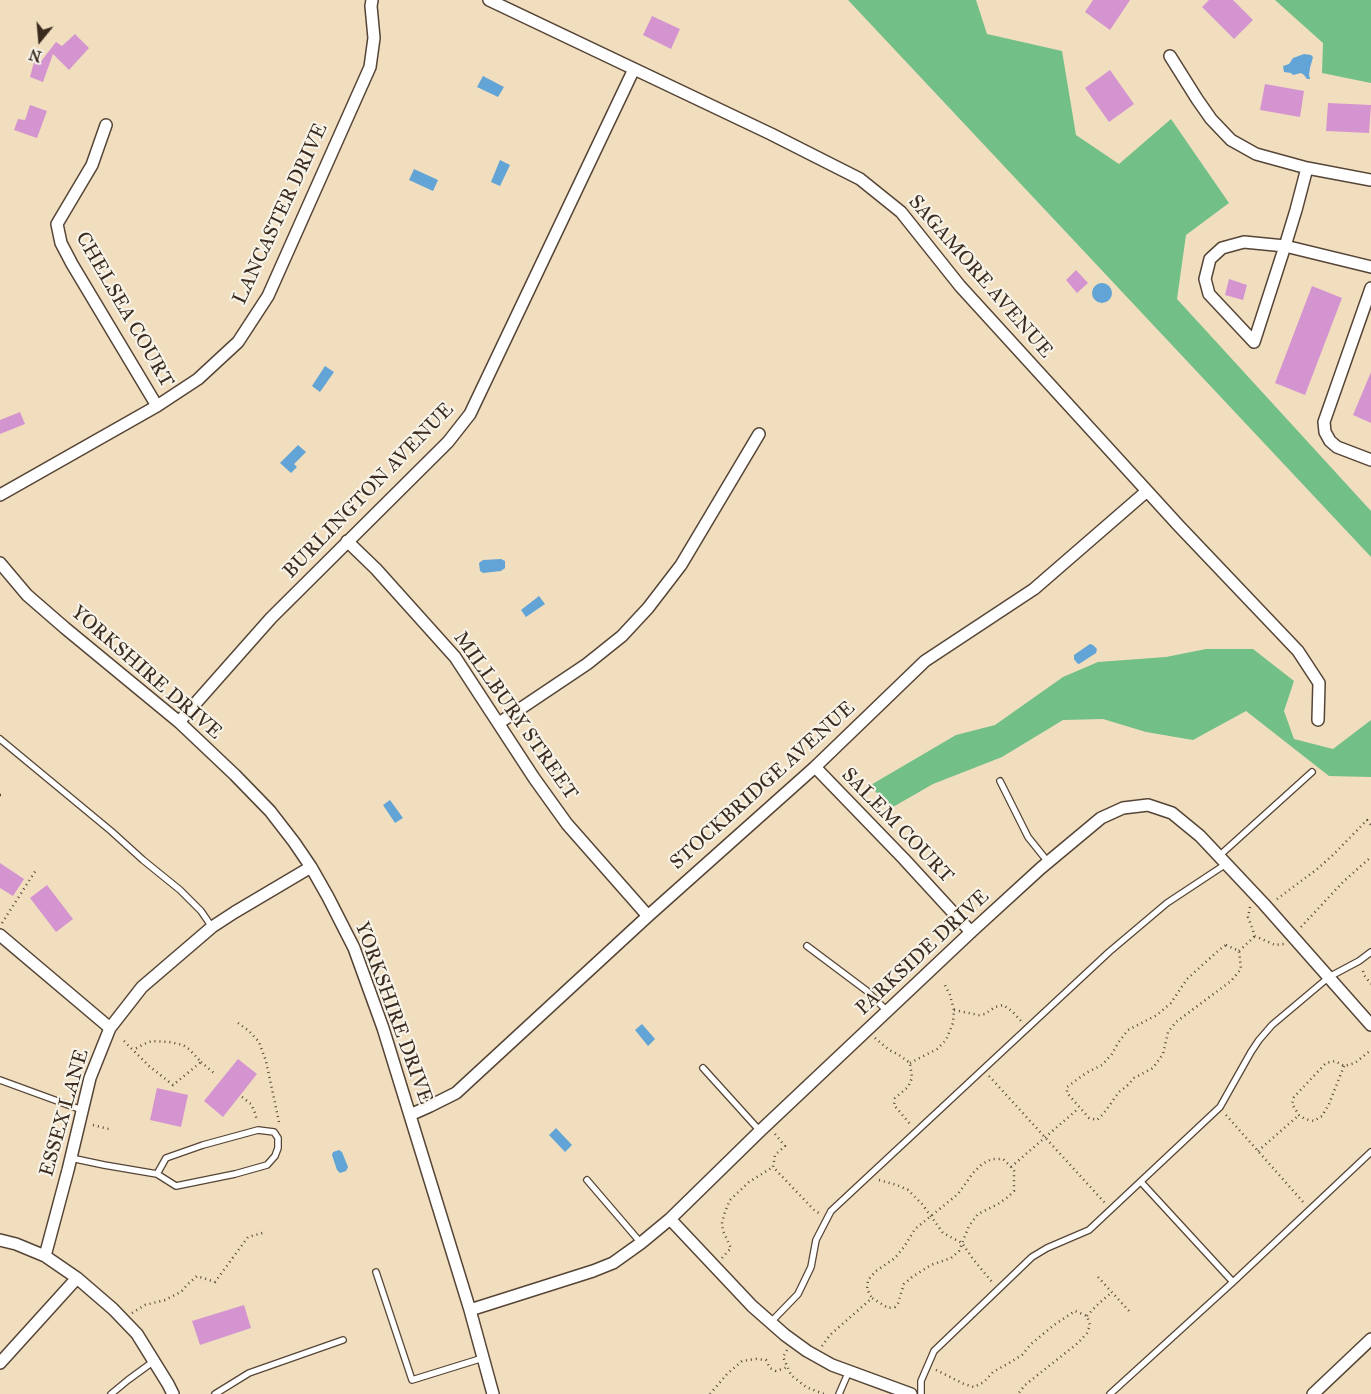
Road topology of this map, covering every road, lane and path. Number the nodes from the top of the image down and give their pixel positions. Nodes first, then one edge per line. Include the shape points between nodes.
1 (372, 0) edge
2 (489, 0) edge
3 (1170, 56) dead end
4 (634, 69) junction
5 (106, 125) dead end
6 (1307, 168) junction
7 (1371, 180) edge
8 (1285, 246) junction
9 (1371, 267) edge
10 (1371, 288) edge
11 (157, 406) junction
12 (759, 434) dead end
13 (1371, 460) edge
14 (1146, 491) junction
15 (0, 495) edge
16 (347, 541) junction
17 (0, 563) edge
18 (1318, 720) dead end
19 (179, 722) junction
20 (499, 723) junction
21 (0, 740) edge
22 (815, 768) junction
23 (1312, 772) dead end
24 (1000, 781) dead end
25 (1371, 825) edge
26 (1371, 857) edge
27 (1223, 860) junction
28 (1048, 862) junction
29 (311, 867) junction
30 (36, 870) dead end
31 (1260, 900) junction
32 (648, 916) junction
33 (212, 927) junction
34 (1, 929) edge
35 (971, 932) junction
36 (1256, 936) junction
37 (1294, 938) junction
38 (807, 946) dead end
39 (1239, 951) junction
40 (1371, 952) edge
41 (1359, 960) junction
42 (1329, 977) junction
43 (944, 983) dead end
44 (1371, 984) edge
45 (954, 1010) junction
46 (888, 1012) junction
47 (238, 1023) dead end
48 (1371, 1025) edge
49 (110, 1028) junction
50 (1027, 1028) junction
51 (868, 1030) junction
52 (124, 1041) dead end
53 (133, 1050) junction
54 (1371, 1050) edge
55 (201, 1062) junction
56 (910, 1063) junction
57 (1344, 1066) junction
58 (703, 1068) dead end
59 (983, 1069) junction
60 (215, 1074) dead end
61 (0, 1080) edge
62 (242, 1097) dead end
63 (1220, 1107) junction
64 (1079, 1108) junction
65 (82, 1110) junction
66 (410, 1115) junction
67 (1299, 1115) junction
68 (93, 1125) dead end
69 (109, 1128) dead end
70 (763, 1128) junction
71 (258, 1130) junction
72 (916, 1130) junction
73 (274, 1132) junction
74 (1045, 1138) junction
75 (1258, 1152) junction
76 (1371, 1152) edge
77 (71, 1158) junction
78 (773, 1166) junction
79 (1011, 1166) junction
80 (157, 1174) junction
81 (869, 1175) junction
82 (587, 1180) dead end
83 (1141, 1182) junction
84 (1111, 1209) junction
85 (1310, 1209) junction
86 (932, 1217) junction
87 (827, 1218) junction
88 (670, 1219) junction
89 (266, 1232) dead end
90 (0, 1240) edge
91 (962, 1243) junction
92 (641, 1244) junction
93 (45, 1256) junction
94 (714, 1266) junction
95 (376, 1272) dead end
96 (1098, 1277) dead end
97 (77, 1278) junction
98 (1233, 1282) junction
99 (998, 1289) junction
100 (1112, 1292) junction
101 (872, 1298) junction
102 (470, 1310) junction
103 (1130, 1312) dead end
104 (1087, 1316) junction
105 (122, 1319) junction
106 (770, 1323) junction
107 (1371, 1338) edge
108 (343, 1340) dead end
109 (791, 1340) junction
110 (816, 1356) junction
111 (483, 1358) junction
112 (154, 1361) junction
113 (0, 1363) edge
114 (928, 1364) junction
115 (788, 1368) junction
116 (849, 1371) junction
117 (112, 1394) edge
118 (172, 1394) edge
119 (215, 1394) edge
120 (493, 1394) edge
121 (710, 1394) edge
122 (824, 1394) edge
123 (838, 1394) edge
124 (911, 1394) edge
125 (921, 1394) edge
126 (1018, 1394) edge
127 (1110, 1394) edge
128 (1313, 1394) edge

1 - 11 street, LANCASTER DRIVE via 374,38 370,67 268,296 238,342 198,380
2 - 4 street, SAGAMORE AVENUE
3 - 6 street via 1211,119 1232,140 1256,154
4 - 14 street, SAGAMORE AVENUE via 860,180 901,212 960,286
4 - 16 street, BURLINGTON AVENUE via 470,414 448,442
5 - 11 street, CHELSEA COURT via 92,165 57,224 61,243 72,264
6 - 7 street
6 - 8 street
8 - 8 street via 1254,342 1209,294 1205,279 1210,259 1222,248 1244,242
8 - 9 street
10 - 13 street via 1324,422 1325,432 1337,447
11 - 15 street, LANCASTER DRIVE
12 - 20 street via 681,566 648,608 622,636 587,664
14 - 18 street, SAGAMORE AVENUE via 1298,651 1318,683
14 - 22 street, STOCKBRIDGE AVENUE via 1034,589 925,661
16 - 19 street, BURLINGTON AVENUE via 271,618
16 - 20 street, MILLBURY STREET via 455,657
17 - 19 street, YORKSHIRE DRIVE via 65,628
19 - 29 street, YORKSHIRE DRIVE via 270,811
20 - 32 street, MILLBURY STREET via 567,824
21 - 33 lane via 180,890
22 - 32 street, STOCKBRIDGE AVENUE
22 - 35 street, SALEM COURT
23 - 27 lane
24 - 28 lane via 1028,837
25 - 31 path via 1367,820 1333,855 1279,898
26 - 37 path via 1342,882
27 - 28 street, PARKSIDE DRIVE via 1172,813 1148,805 1123,808 1101,818
27 - 31 street, PARKSIDE DRIVE
27 - 50 lane via 1109,952
28 - 35 street, PARKSIDE DRIVE
29 - 33 street, ESSEX LANE
29 - 66 street, YORKSHIRE DRIVE via 354,948
30 - 34 path
31 - 36 path via 1249,908 1248,917
31 - 37 street, PARKSIDE DRIVE
32 - 66 street, STOCKBRIDGE AVENUE via 456,1093
33 - 49 street, ESSEX LANE via 142,987
34 - 49 street
35 - 46 street, PARKSIDE DRIVE
36 - 37 path via 1275,945 1283,945
36 - 39 path
37 - 42 street, PARKSIDE DRIVE
38 - 46 lane via 867,991
39 - 64 path via 1241,969 1231,981 1176,1022 1168,1032 1163,1054 1154,1068 1134,1078 1097,1120 1088,1118
39 - 64 path via 1226,945 1219,950 1187,979 1171,1003 1157,1015 1128,1030 1102,1064 1067,1087 1067,1093
40 - 41 lane
41 - 42 lane
41 - 44 path
42 - 48 street, PARKSIDE DRIVE
42 - 63 lane via 1259,1040
43 - 45 path
45 - 50 path via 979,1015 1003,1005
45 - 56 path via 946,1040 937,1049
46 - 51 street, PARKSIDE DRIVE
47 - 73 path via 259,1042 266,1061 279,1122
49 - 65 street, ESSEX LANE via 90,1078
50 - 59 lane
51 - 56 path via 888,1050
51 - 70 street, PARKSIDE DRIVE
52 - 53 path
53 - 55 path via 152,1041 169,1042 183,1045
53 - 55 path via 173,1085
54 - 57 path via 1355,1063
55 - 60 path
56 - 72 path via 912,1078 908,1087 895,1098 894,1104
57 - 67 path via 1322,1116 1314,1121
57 - 67 path via 1335,1061 1326,1063 1304,1086 1292,1104
58 - 70 lane
59 - 72 lane
59 - 74 path
61 - 65 lane
62 - 71 path via 251,1104
63 - 75 path
63 - 83 lane
64 - 74 path
65 - 77 street, ESSEX LANE
66 - 102 street, YORKSHIRE DRIVE
67 - 75 path
68 - 69 path
70 - 78 path via 785,1146 775,1155
70 - 88 street, PARKSIDE DRIVE
71 - 73 lane
71 - 80 lane via 166,1158
72 - 81 lane
73 - 80 lane via 278,1148 267,1165 176,1186
74 - 79 path
74 - 84 path
75 - 85 path
76 - 85 lane
77 - 80 lane
77 - 93 street, ESSEX LANE
78 - 87 path via 815,1211
78 - 94 path via 730,1200 722,1222 732,1248
79 - 86 path via 1003,1159 992,1159 982,1164 958,1194
79 - 91 path via 1014,1191 978,1214 968,1226
81 - 86 path via 908,1190
81 - 87 lane
82 - 92 lane
83 - 84 lane
83 - 98 lane
84 - 99 lane via 1089,1230 1032,1257
85 - 98 lane
86 - 91 path via 943,1233
86 - 101 path via 915,1229 895,1258 868,1280 867,1289
87 - 106 lane via 816,1240 811,1267 798,1294
88 - 92 street, PARKSIDE DRIVE
88 - 94 street
89 - 105 path via 248,1237 215,1282 197,1276 181,1292
90 - 93 street
91 - 99 path
91 - 101 path via 951,1258 931,1265 904,1284 895,1307 888,1308
92 - 102 street, PARKSIDE DRIVE via 613,1263 593,1271
93 - 97 street
94 - 106 street
95 - 111 lane via 412,1380
96 - 100 path
97 - 105 street
97 - 113 street
98 - 127 lane
99 - 114 lane via 934,1351
100 - 103 path
100 - 104 path
101 - 110 path via 830,1335
102 - 111 street, YORKSHIRE DRIVE
104 - 114 path via 1075,1311 1031,1344 1022,1355 974,1387
104 - 126 path via 1090,1325 1087,1334
105 - 112 street via 137,1334
106 - 109 street
107 - 128 street
108 - 119 lane via 249,1373
109 - 110 street
109 - 115 path via 783,1357
110 - 116 street
111 - 120 street, YORKSHIRE DRIVE
112 - 117 lane
112 - 118 street
114 - 125 lane via 921,1381
115 - 121 path via 776,1371 766,1360 742,1361
115 - 122 path via 791,1375 806,1387
116 - 123 lane
116 - 124 street

